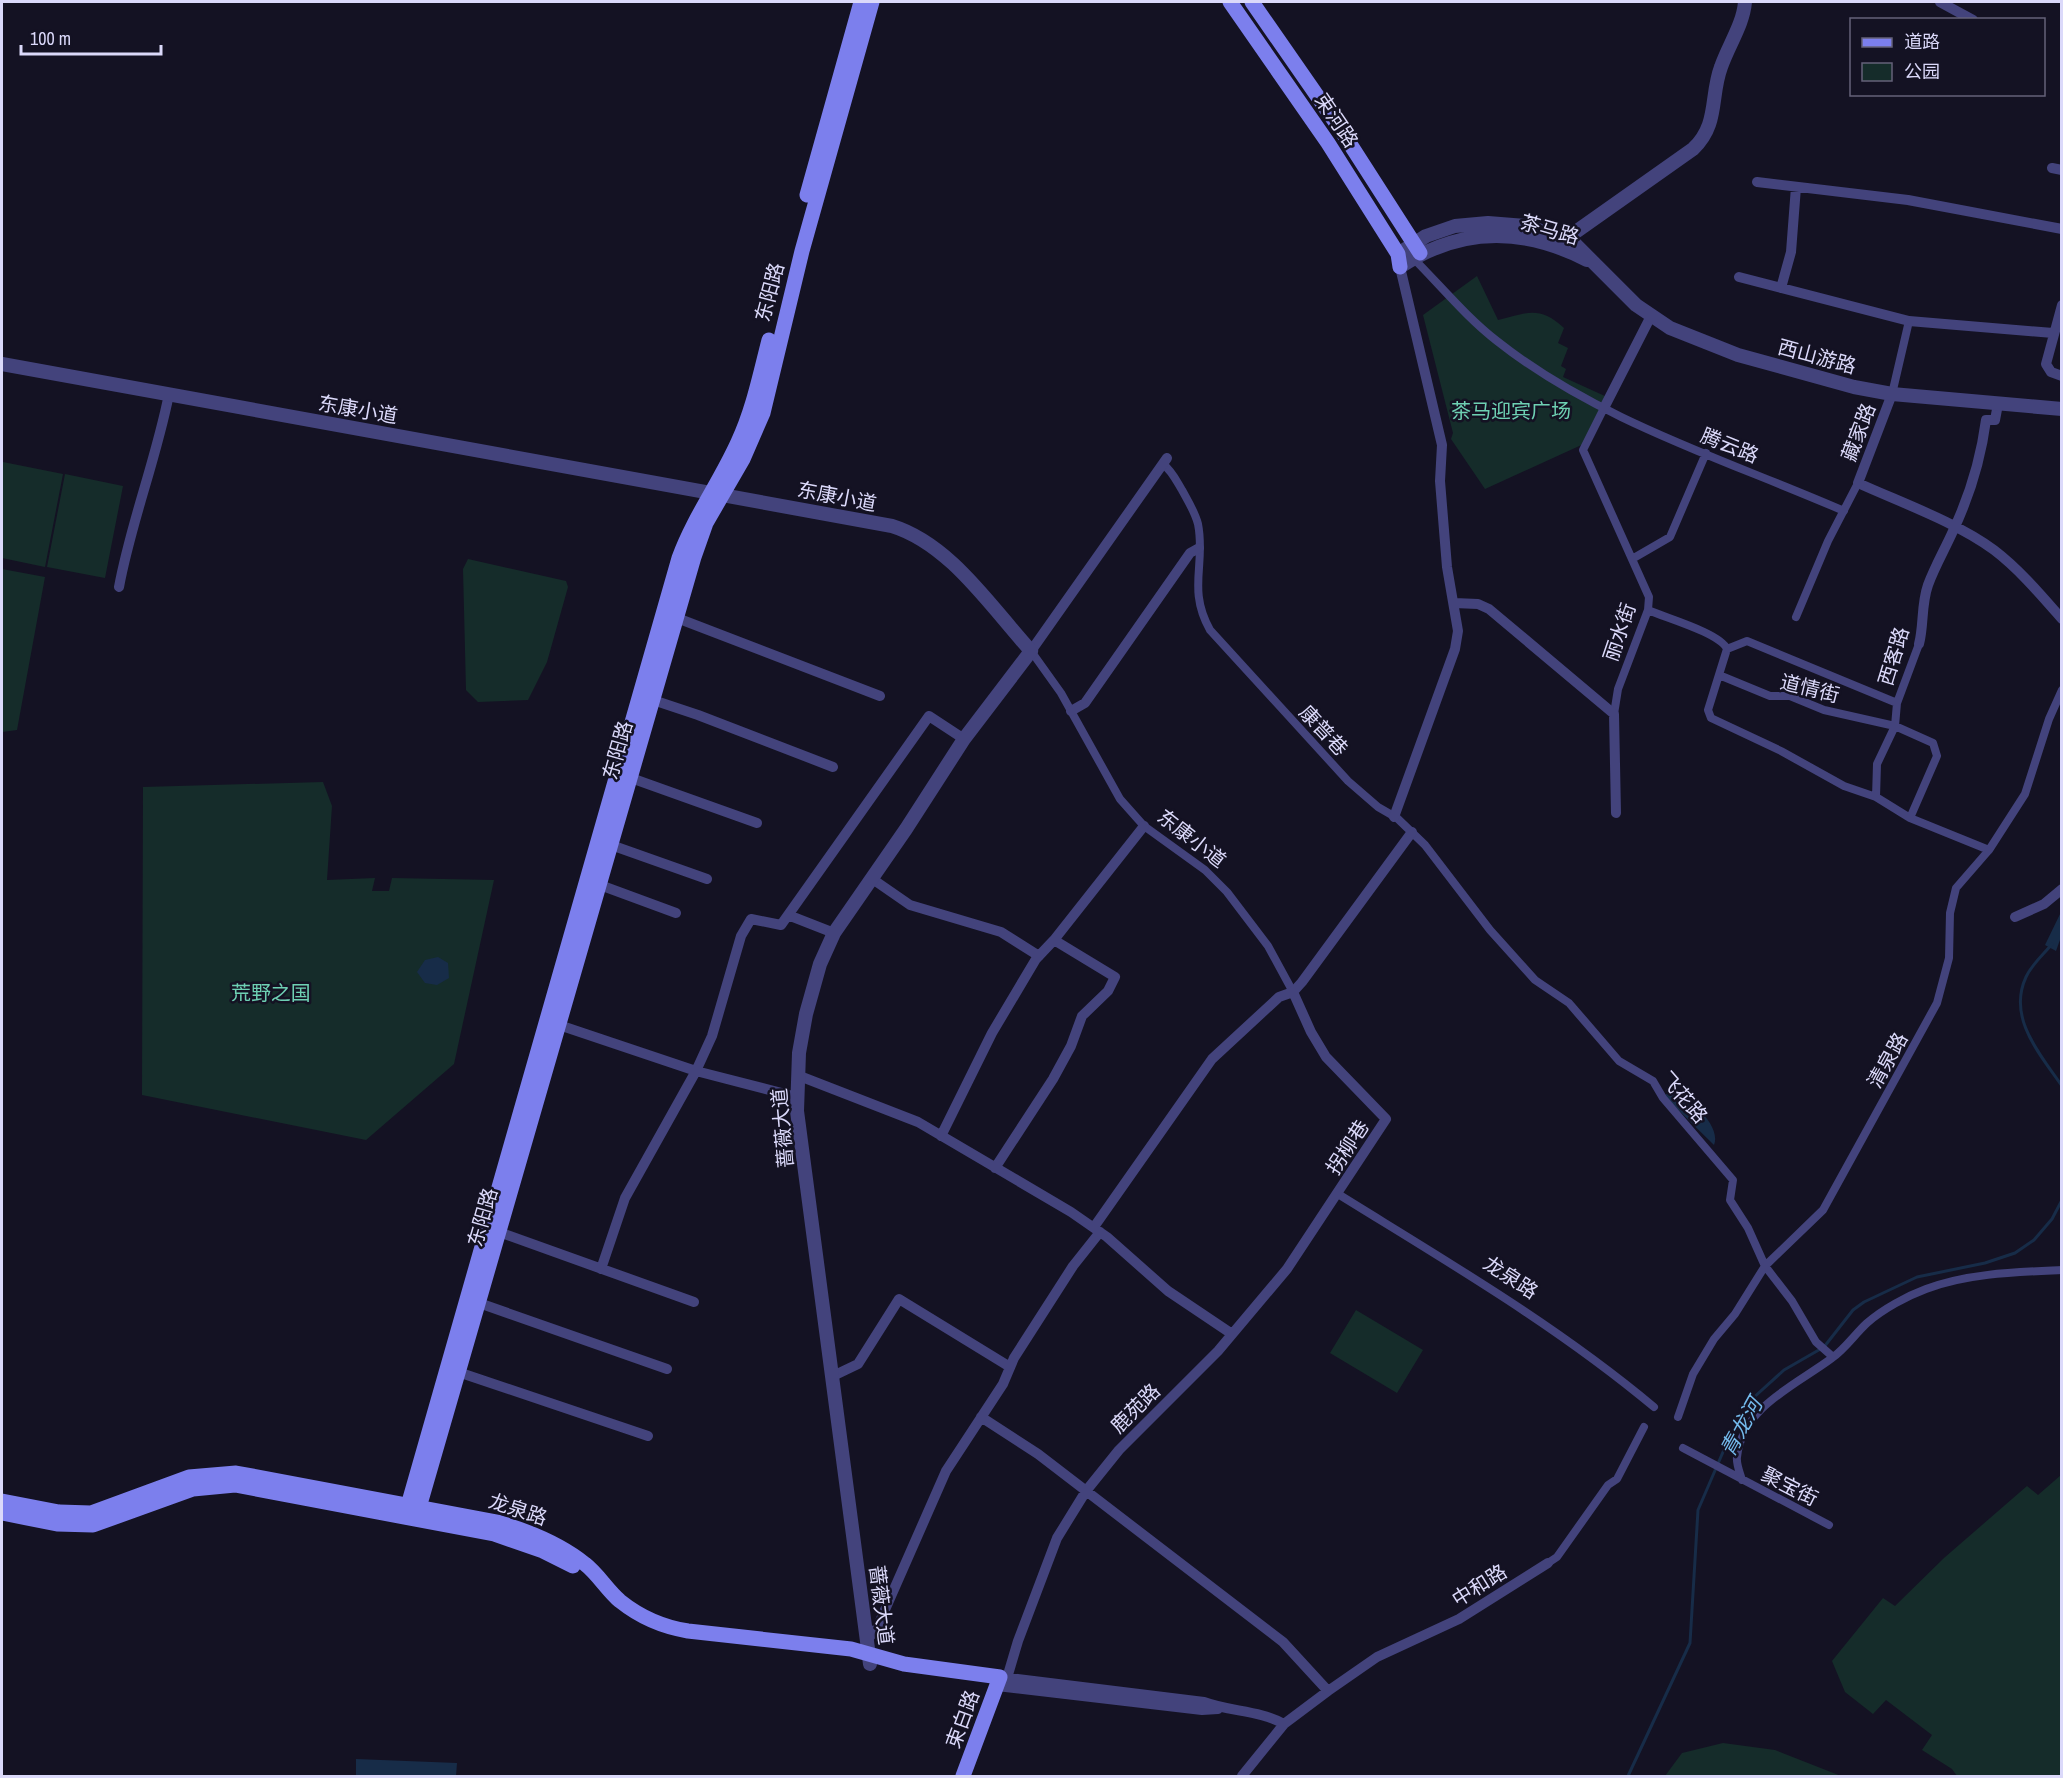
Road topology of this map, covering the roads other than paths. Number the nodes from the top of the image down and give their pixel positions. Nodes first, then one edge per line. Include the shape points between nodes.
1 (861, 2) edge
2 (872, 2) edge
3 (1230, 2) edge
4 (1252, 2) edge
5 (1745, 2) edge
6 (1940, 2) edge
7 (1969, 18) edge
8 (1757, 182) dead end
9 (1796, 187) junction
10 (2061, 229) edge
11 (1567, 238) junction
12 (1415, 252) junction
13 (1399, 260) junction
14 (1591, 262) junction
15 (1739, 277) dead end
16 (1781, 288) junction
17 (2061, 305) edge
18 (1651, 316) junction
19 (1909, 321) junction
20 (2054, 333) junction
21 (2, 364) edge
22 (2061, 376) edge
23 (169, 394) junction
24 (1892, 394) junction
25 (1998, 404) junction
26 (1604, 408) junction
27 (2061, 409) edge
28 (1706, 453) junction
29 (1165, 461) joint
30 (1858, 483) junction
31 (717, 493) junction
32 (1844, 511) junction
33 (1955, 528) junction
34 (1199, 548) junction
35 (1632, 559) junction
36 (119, 587) dead end
37 (1454, 603) junction
38 (1648, 610) junction
39 (1796, 617) dead end
40 (677, 618) junction
41 (2061, 619) edge
42 (1919, 644) joint
43 (1727, 649) junction
44 (1030, 651) junction
45 (1719, 675) junction
46 (2061, 690) edge
47 (880, 696) dead end
48 (653, 700) junction
49 (1897, 703) junction
50 (1071, 711) junction
51 (1614, 714) junction
52 (1895, 726) junction
53 (964, 740) junction
54 (833, 767) dead end
55 (631, 778) junction
56 (1876, 797) junction
57 (1616, 813) dead end
58 (1394, 817) junction
59 (1910, 818) junction
60 (757, 823) dead end
61 (1144, 826) junction
62 (1412, 832) junction
63 (611, 845) junction
64 (1989, 850) junction
65 (871, 878) junction
66 (707, 879) dead end
67 (600, 885) junction
68 (2061, 888) edge
69 (676, 914) dead end
70 (788, 915) junction
71 (2015, 917) dead end
72 (834, 933) junction
73 (1054, 940) junction
74 (1039, 956) junction
75 (1535, 980) joint
76 (1293, 992) junction
77 (559, 1025) junction
78 (696, 1071) junction
79 (797, 1075) junction
80 (797, 1097) junction
81 (1386, 1119) joint
82 (941, 1136) junction
83 (995, 1168) junction
84 (1338, 1194) junction
85 (1097, 1230) junction
86 (499, 1232) junction
87 (1765, 1266) junction
88 (601, 1269) junction
89 (2061, 1270) edge
90 (694, 1302) dead end
91 (479, 1303) junction
92 (1232, 1334) junction
93 (1830, 1355) junction
94 (1010, 1367) junction
95 (667, 1369) dead end
96 (458, 1372) junction
97 (833, 1376) junction
98 (1654, 1407) dead end
99 (981, 1417) junction
100 (1678, 1417) dead end
101 (1644, 1427) dead end
102 (648, 1436) dead end
103 (1683, 1448) dead end
104 (1739, 1478) junction
105 (1086, 1491) junction
106 (2, 1501) edge
107 (412, 1511) junction
108 (2, 1514) edge
109 (1830, 1525) dead end
110 (1548, 1563) joint
111 (869, 1653) junction
112 (1001, 1680) junction
113 (1328, 1691) junction
114 (1284, 1724) junction
115 (963, 1776) edge
116 (1242, 1776) edge

1 - 31 main road, 东阳路 via 751,410
2 - 31 main road, 东阳路 via 802,251 763,413 743,459
3 - 13 main road, 束河路 via 1328,143
4 - 12 main road, 束河路 via 1343,133
5 - 11 street via 1744,15 1720,69 1712,121 1703,139
6 - 7 street
8 - 9 street
9 - 10 street via 1908,200
9 - 16 street via 1791,252
11 - 12 street, 茶马路 via 1527,226 1479,223 1436,231
11 - 14 street, 茶马路
12 - 13 street, 茶马路
12 - 14 street, 茶马路 via 1458,239 1494,236 1539,243
12 - 26 street, 腾云路 via 1496,340 1559,385
13 - 37 street via 1443,446 1440,481
14 - 18 street, 西山游路
15 - 16 street
16 - 19 street
17 - 20 street
18 - 24 street, 西山游路 via 1684,335 1738,355
18 - 26 street
19 - 20 street
19 - 24 street
20 - 22 street via 2046,364 2050,372
21 - 23 street, 东康小道
23 - 31 street, 东康小道
23 - 36 street via 163,427 126,548
24 - 25 street, 西山游路
24 - 30 street, 藏家路
25 - 27 street, 西山游路
25 - 33 street, 西客路 via 1995,420 1986,420 1976,472
26 - 28 street, 腾云路
26 - 35 street, 丽水街 via 1583,450
28 - 32 street, 腾云路
28 - 35 street via 1670,537
29 - 34 street, 康普巷 via 1195,515
29 - 44 street
30 - 32 street
30 - 33 street
31 - 40 main road, 东阳路
31 - 44 street, 东康小道 via 891,526 916,535 943,553
31 - 107 main road, 东阳路 via 692,528 679,558
32 - 39 street
33 - 41 street via 2003,557
33 - 42 street, 西客路 via 1925,593
34 - 50 street via 1190,553 1085,703
34 - 58 street, 康普巷 via 1197,594 1210,630 1348,781
35 - 38 street, 丽水街 via 1649,597
37 - 51 street via 1478,604 1489,609
37 - 58 street via 1458,631 1455,650
38 - 43 street via 1719,639
38 - 51 street, 丽水街 via 1618,689
40 - 47 street
40 - 48 main road, 东阳路
42 - 49 street, 西客路
43 - 45 street
43 - 49 street via 1747,641
44 - 50 street, 东康小道
44 - 53 street, 蔷薇大道
45 - 52 street, 道情街 via 1770,696 1790,696 1824,710
45 - 56 street via 1708,710 1711,718 1844,786
46 - 64 street, 清泉路 via 2025,794
48 - 54 street
48 - 55 main road, 东阳路
49 - 52 street, 西客路
50 - 61 street, 东康小道 via 1114,790
51 - 57 street, 丽水街
52 - 56 street, 西客路 via 1877,764
52 - 59 street, 道情街 via 1930,741 1937,749 1938,756
53 - 65 street, 蔷薇大道
53 - 70 street via 929,716
55 - 60 street
55 - 63 main road, 东阳路
56 - 59 street
58 - 62 street, 康普巷
59 - 64 street
61 - 73 street
61 - 76 street, 东康小道 via 1227,892 1268,946
62 - 75 street, 康普巷
62 - 76 street
63 - 66 street
63 - 67 main road, 东阳路
64 - 87 street, 清泉路 via 1956,888 1950,913 1949,958 1937,1003 1823,1210
65 - 72 street, 蔷薇大道
65 - 74 street via 910,905 1001,932
67 - 69 street
67 - 77 main road, 东阳路
68 - 71 street via 2044,904
70 - 72 street
70 - 78 street via 781,925 751,919 741,936 712,1036
72 - 79 street, 蔷薇大道 via 810,998
73 - 74 street
73 - 83 street via 1115,977 1108,991 1082,1016 1053,1080
74 - 82 street via 992,1033
75 - 87 street, 飞花路 via 1569,1003 1619,1061 1653,1081 1733,1180 1730,1200
76 - 81 street, 东康小道 via 1326,1057
76 - 85 street via 1279,998 1212,1059
77 - 78 street
77 - 86 main road, 东阳路
78 - 80 street
78 - 88 street via 625,1198
79 - 80 street, 蔷薇大道
79 - 82 street via 918,1122
80 - 97 street, 蔷薇大道
81 - 84 street, 拐柳巷
82 - 83 street
83 - 85 street
84 - 92 street, 鹿苑路 via 1287,1269
84 - 98 street, 龙泉路 via 1530,1314
85 - 92 street via 1168,1291
85 - 94 street
86 - 88 street
86 - 91 main road, 东阳路
87 - 93 street, 飞花路 via 1816,1342
87 - 100 street, 清泉路 via 1693,1374
88 - 90 street
89 - 93 street via 1960,1280 1926,1289 1869,1322
91 - 95 street
91 - 96 main road, 东阳路
92 - 105 street, 鹿苑路 via 1119,1450
93 - 104 street via 1779,1393 1756,1416 1737,1459
94 - 97 street via 899,1299 858,1364
94 - 99 street
96 - 102 street
96 - 107 main road, 东阳路
97 - 111 street, 蔷薇大道
99 - 105 street
99 - 111 street via 946,1471
101 - 110 street, 中和路 via 1617,1479 1608,1485 1557,1557
103 - 104 street, 聚宝街
104 - 109 street, 聚宝街
105 - 112 street, 鹿苑路 via 1057,1538
105 - 113 street via 1283,1642
106 - 107 main road, 龙泉路 via 59,1512 91,1513 189,1477 223,1473 261,1477
107 - 108 main road, 龙泉路 via 224,1485 193,1489 93,1526
107 - 111 main road, 龙泉路 via 555,1556 586,1577 614,1607 662,1635 849,1658
110 - 113 street, 中和路 via 1459,1619 1377,1657
111 - 112 main road, 龙泉路 via 904,1664
112 - 114 street via 1202,1710 1222,1708 1268,1715
112 - 115 main road, 束白路
113 - 114 street, 中和路
114 - 116 street, 中和路

